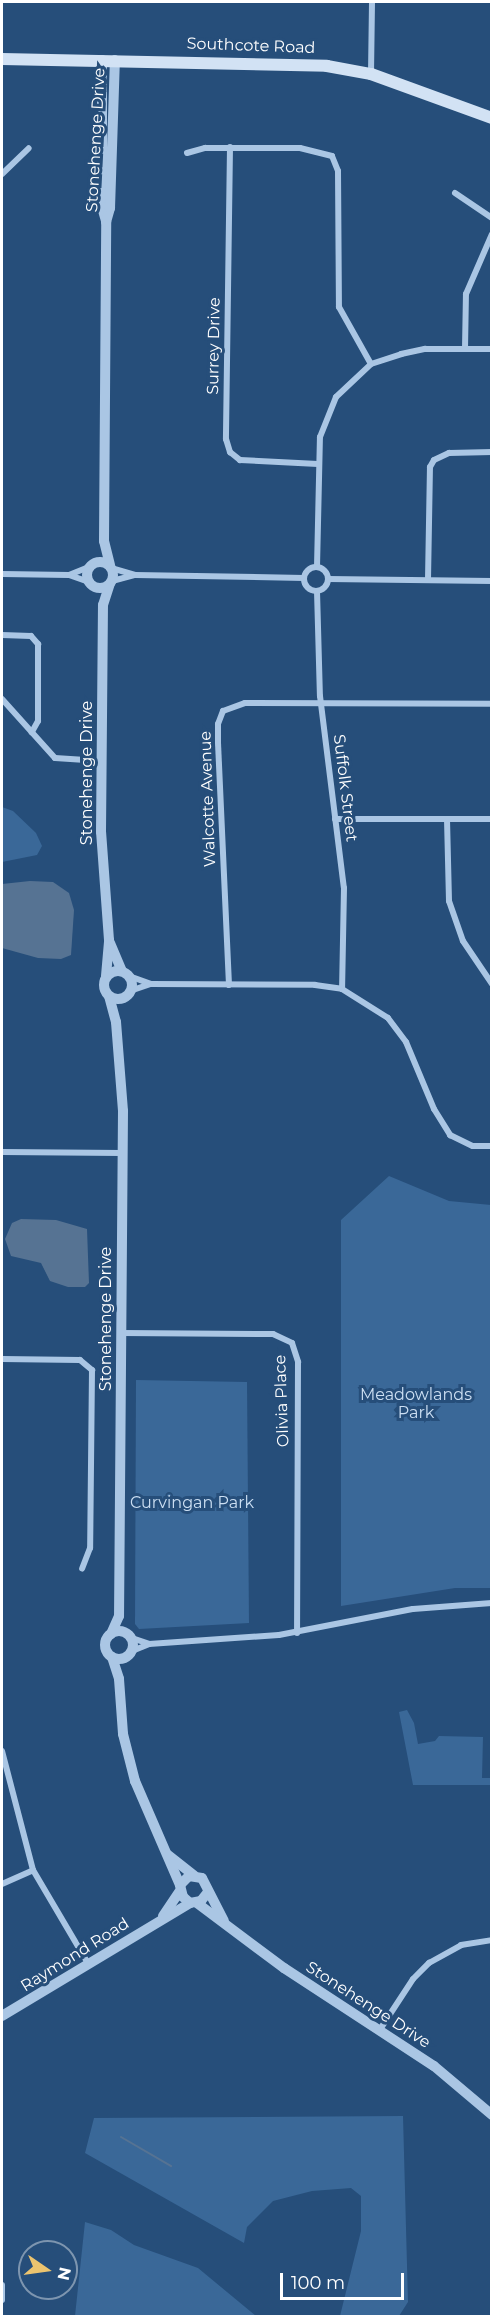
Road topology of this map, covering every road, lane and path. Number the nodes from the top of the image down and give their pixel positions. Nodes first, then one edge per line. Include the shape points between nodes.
1 (372, 2) edge
2 (2, 59) edge
3 (108, 60) junction
4 (371, 74) junction
5 (492, 118) edge
6 (230, 147) junction
7 (29, 148) dead end
8 (186, 153) dead end
9 (2, 174) edge
10 (455, 193) dead end
11 (492, 218) edge
12 (492, 234) edge
13 (465, 349) junction
14 (492, 349) edge
15 (371, 364) junction
16 (492, 452) edge
17 (318, 464) junction
18 (104, 541) junction
19 (91, 566) junction
20 (110, 567) junction
21 (317, 567) junction
22 (2, 574) edge
23 (69, 575) junction
24 (135, 575) junction
25 (304, 578) junction
26 (328, 579) junction
27 (428, 580) junction
28 (492, 581) edge
29 (111, 582) junction
30 (91, 584) junction
31 (317, 591) junction
32 (103, 605) junction
33 (2, 635) edge
34 (2, 699) edge
35 (321, 704) junction
36 (492, 704) edge
37 (32, 732) junction
38 (101, 761) junction
39 (335, 819) junction
40 (447, 819) junction
41 (492, 819) edge
42 (109, 940) junction
43 (125, 974) junction
44 (106, 976) junction
45 (151, 984) junction
46 (492, 984) edge
47 (229, 986) junction
48 (342, 989) junction
49 (127, 994) junction
50 (109, 996) junction
51 (116, 1022) junction
52 (492, 1146) edge
53 (2, 1152) edge
54 (122, 1154) junction
55 (121, 1333) junction
56 (2, 1359) edge
57 (82, 1569) dead end
58 (492, 1603) edge
59 (119, 1616) junction
60 (297, 1633) junction
61 (111, 1634) junction
62 (128, 1635) junction
63 (149, 1644) junction
64 (129, 1655) junction
65 (111, 1657) junction
66 (119, 1679) junction
67 (2, 1751) edge
68 (5, 1777) edge
69 (168, 1855) junction
70 (33, 1870) junction
71 (194, 1875) junction
72 (2, 1884) edge
73 (180, 1888) junction
74 (208, 1892) junction
75 (194, 1903) junction
76 (163, 1916) junction
77 (225, 1923) junction
78 (492, 1941) edge
79 (90, 1966) junction
80 (2, 2016) edge
81 (379, 2031) junction
82 (492, 2115) edge
83 (2, 2285) edge
84 (2, 2300) edge

1 - 4 street
2 - 3 main road, Southcote Road
3 - 4 main road, Southcote Road via 280,62
3 - 18 street, Stonehenge Drive via 110,208 106,222
4 - 5 main road, Southcote Road
6 - 8 street
6 - 15 street via 300,148 332,156 338,171 339,307
6 - 17 street, Surrey Drive via 226,440 230,452 240,460
7 - 9 street
10 - 11 street
12 - 13 street via 466,294
13 - 14 street
13 - 15 street via 424,349
15 - 17 street via 352,378 328,412 320,436
16 - 27 street via 449,453 434,460 430,467
17 - 21 street
18 - 19 street, Stonehenge Drive
18 - 20 street, Stonehenge Drive
19 - 20 street via 99,562
19 - 23 street
19 - 30 street
20 - 24 street
20 - 29 street
21 - 25 street via 307,571
21 - 26 street
22 - 23 street
23 - 30 street
24 - 25 street
24 - 29 street
25 - 31 street via 309,589
26 - 27 street
26 - 31 street via 326,586
27 - 28 street
29 - 30 street via 103,588
29 - 32 street, Stonehenge Drive
30 - 32 street
31 - 35 street, Suffolk Street
32 - 38 street, Stonehenge Drive
33 - 37 street via 30,636 38,644 38,721
34 - 37 street
35 - 36 street, Walcotte Avenue
35 - 39 street, Suffolk Street
35 - 47 street, Walcotte Avenue via 236,703 223,711 218,724
37 - 38 street via 61,760
38 - 42 street, Stonehenge Drive via 101,832
39 - 40 street
39 - 48 street, Suffolk Street via 344,888
40 - 41 street
40 - 46 street via 449,901 463,941
42 - 43 street, Stonehenge Drive
42 - 44 street, Stonehenge Drive
43 - 44 street
43 - 45 street
43 - 49 street, Stonehenge Drive
44 - 50 street, Stonehenge Drive via 104,984
45 - 47 street
45 - 49 street
47 - 48 street via 315,985
48 - 52 street via 388,1018 400,1034 450,1135 473,1146
49 - 50 street
49 - 51 street, Stonehenge Drive
50 - 51 street, Stonehenge Drive
51 - 54 street, Stonehenge Drive
53 - 54 street
54 - 55 street, Stonehenge Drive
55 - 59 street, Stonehenge Drive
55 - 60 street, Olivia Place via 273,1334 288,1339 295,1348
56 - 57 street via 80,1360 92,1371 90,1548
58 - 60 street via 413,1609
59 - 61 street, Stonehenge Drive
59 - 62 street, Stonehenge Drive
60 - 63 street
61 - 62 street
61 - 65 street via 105,1645
62 - 63 street
62 - 64 street
63 - 64 street
64 - 65 street
64 - 66 street
65 - 66 street
66 - 69 street via 130,1765
67 - 68 street
68 - 70 street
69 - 71 street
69 - 73 street
70 - 72 street
70 - 79 street
71 - 73 street, Raymond Road
71 - 74 street, Stonehenge Drive via 205,1881
73 - 75 street, Stonehenge Drive
73 - 76 street, Raymond Road
74 - 75 street, Raymond Road
74 - 77 street, Stonehenge Drive
75 - 76 street, Raymond Road
75 - 77 street, Stonehenge Drive
76 - 79 street, Raymond Road
77 - 81 street, Stonehenge Drive via 269,1958
78 - 81 street via 461,1945 429,1962
79 - 80 street, Raymond Road
81 - 82 street, Stonehenge Drive via 456,2083
83 - 84 street

